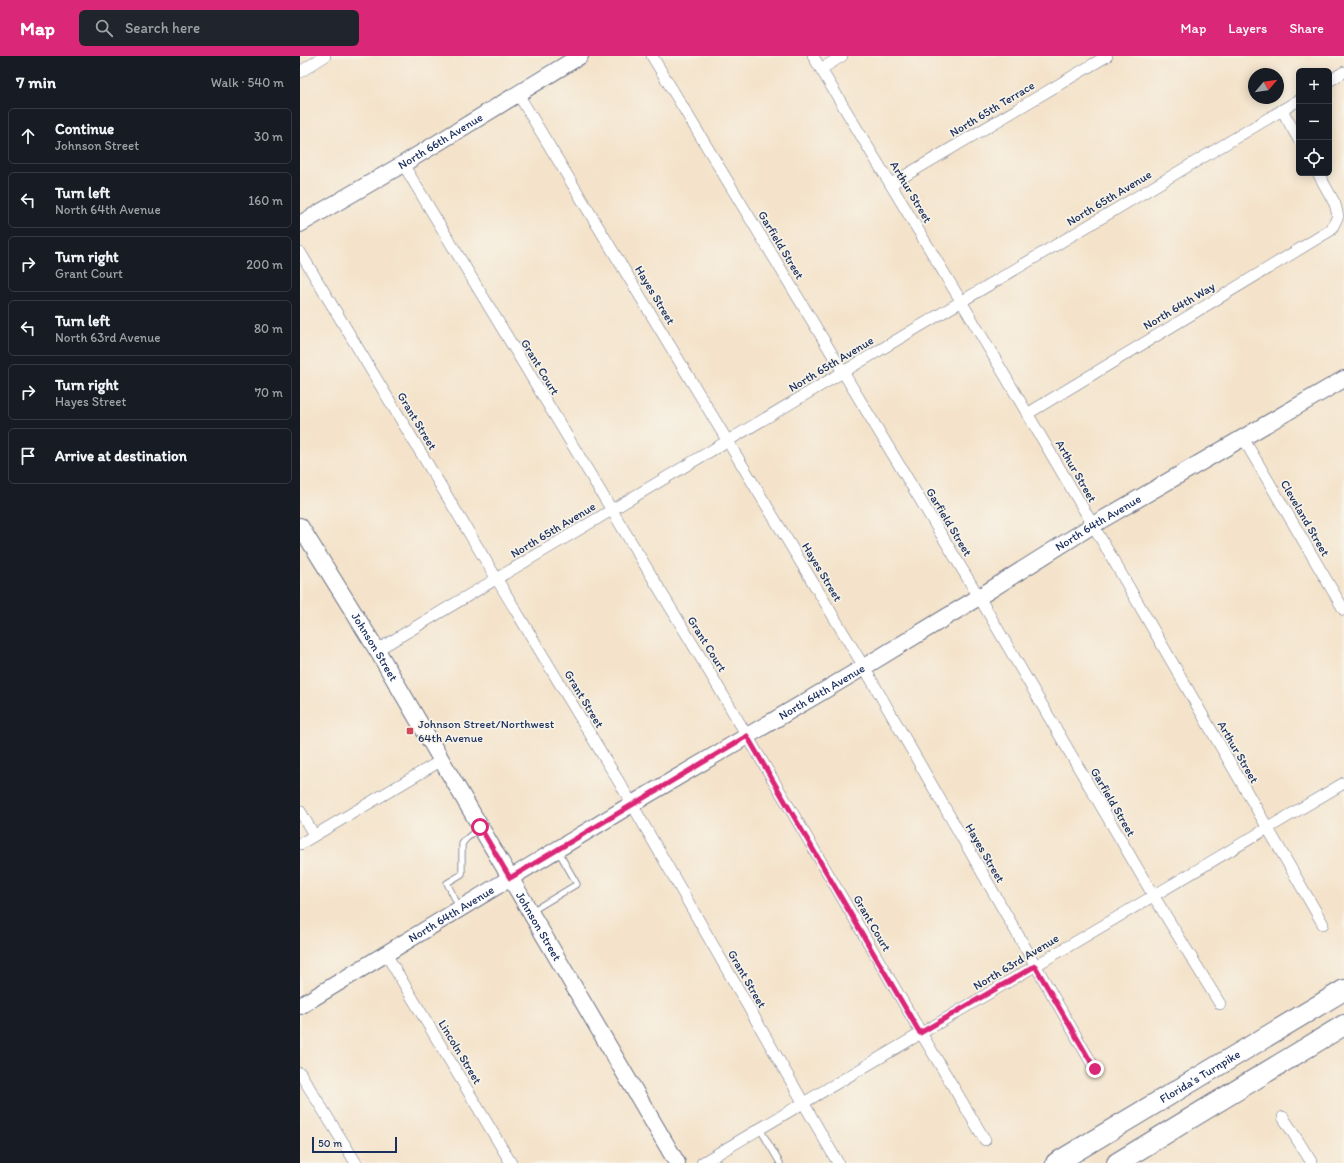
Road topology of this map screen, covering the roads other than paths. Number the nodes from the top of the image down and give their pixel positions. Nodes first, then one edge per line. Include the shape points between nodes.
1 (325, 56) edge
2 (580, 56) edge
3 (652, 56) edge
4 (813, 56) edge
5 (842, 56) edge
6 (1107, 56) edge
7 (821, 69) junction
8 (300, 72) edge
9 (1344, 72) edge
10 (1332, 79) edge
11 (518, 94) junction
12 (1296, 102) edge
13 (1282, 110) junction
14 (1296, 135) edge
15 (403, 164) junction
16 (1320, 176) edge
17 (891, 184) junction
18 (300, 224) edge
19 (300, 252) edge
20 (961, 301) junction
21 (843, 372) junction
22 (1344, 379) edge
23 (1027, 414) junction
24 (1243, 438) junction
25 (728, 441) junction
26 (611, 510) junction
27 (1093, 525) junction
28 (300, 526) edge
29 (497, 579) junction
30 (979, 597) junction
31 (1344, 610) edge
32 (377, 650) junction
33 (864, 667) junction
34 (747, 736) junction
35 (442, 760) junction
36 (1344, 783) edge
37 (632, 804) junction
38 (300, 811) edge
39 (480, 827) junction
40 (1266, 828) junction
41 (314, 835) junction
42 (300, 844) edge
43 (557, 849) junction
44 (510, 878) junction
45 (1153, 895) junction
46 (460, 908) junction
47 (530, 913) junction
48 (1323, 924) dead end
49 (386, 954) junction
50 (1035, 966) junction
51 (1344, 990) edge
52 (1220, 1004) dead end
53 (300, 1006) edge
54 (1344, 1025) edge
55 (920, 1033) junction
56 (1095, 1069) dead end
57 (300, 1073) edge
58 (803, 1104) junction
59 (1283, 1116) dead end
60 (760, 1129) junction
61 (985, 1140) dead end
62 (356, 1163) edge
63 (511, 1163) edge
64 (677, 1163) edge
65 (702, 1163) edge
66 (780, 1163) edge
67 (838, 1163) edge
68 (1056, 1163) edge
69 (1117, 1163) edge
70 (1312, 1163) edge

1 - 8 street
2 - 11 street, North 66th Avenue
3 - 21 street, Garfield Street
4 - 7 street, Arthur Street
5 - 7 street
6 - 17 street, North 65th Terrace
7 - 17 street, Arthur Street
9 - 10 street
11 - 15 street, North 66th Avenue
11 - 25 street, Hayes Street
12 - 13 street, North 65th Avenue
13 - 14 street
13 - 20 street, North 65th Avenue
15 - 18 street, North 66th Avenue
15 - 26 street, Grant Court
16 - 23 street, North 64th Way via 1335,204 1338,216 1331,230
17 - 20 street, Arthur Street
19 - 29 street, Grant Street
20 - 21 street, North 65th Avenue
20 - 23 street, Arthur Street
21 - 25 street, North 65th Avenue
21 - 30 street, Garfield Street
22 - 24 street, North 64th Avenue
23 - 27 street, Arthur Street
24 - 27 street, North 64th Avenue
24 - 31 street, Cleveland Street
25 - 26 street, North 65th Avenue
25 - 33 street, Hayes Street
26 - 29 street, North 65th Avenue
26 - 34 street, Grant Court
27 - 30 street, North 64th Avenue
27 - 40 street, Arthur Street
28 - 32 street, Johnson Street
29 - 32 street, North 65th Avenue
29 - 37 street, Grant Street
30 - 33 street, North 64th Avenue
30 - 45 street, Garfield Street
32 - 35 street, Johnson Street
33 - 34 street, North 64th Avenue
33 - 50 street, Hayes Street
34 - 37 street, North 64th Avenue
34 - 55 street, Grant Court
35 - 39 street, Johnson Street
35 - 41 street
36 - 40 street, North 63rd Avenue
37 - 43 street, North 64th Avenue
37 - 58 street, Grant Street
38 - 41 street
39 - 44 street, Johnson Street
39 - 46 lane via 462,844 462,874 447,883
40 - 45 street, North 63rd Avenue
40 - 48 street, Arthur Street
41 - 42 street
43 - 44 street, North 64th Avenue
43 - 47 lane via 577,884
44 - 46 street, North 64th Avenue
44 - 47 street, Johnson Street
45 - 50 street, North 63rd Avenue
45 - 52 street, Garfield Street
46 - 49 street, North 64th Avenue
47 - 64 street, Johnson Street
49 - 53 street, North 64th Avenue
49 - 63 street, Lincoln Street
50 - 55 street, North 63rd Avenue
50 - 56 street, Hayes Street
51 - 68 highway, Florida's Turnpike
54 - 69 highway
55 - 58 street, North 63rd Avenue
55 - 61 street, Grant Court
57 - 62 street
58 - 60 street, North 63rd Avenue
58 - 67 street, Grant Street
59 - 70 street
60 - 65 street, North 63rd Avenue
60 - 66 lane

